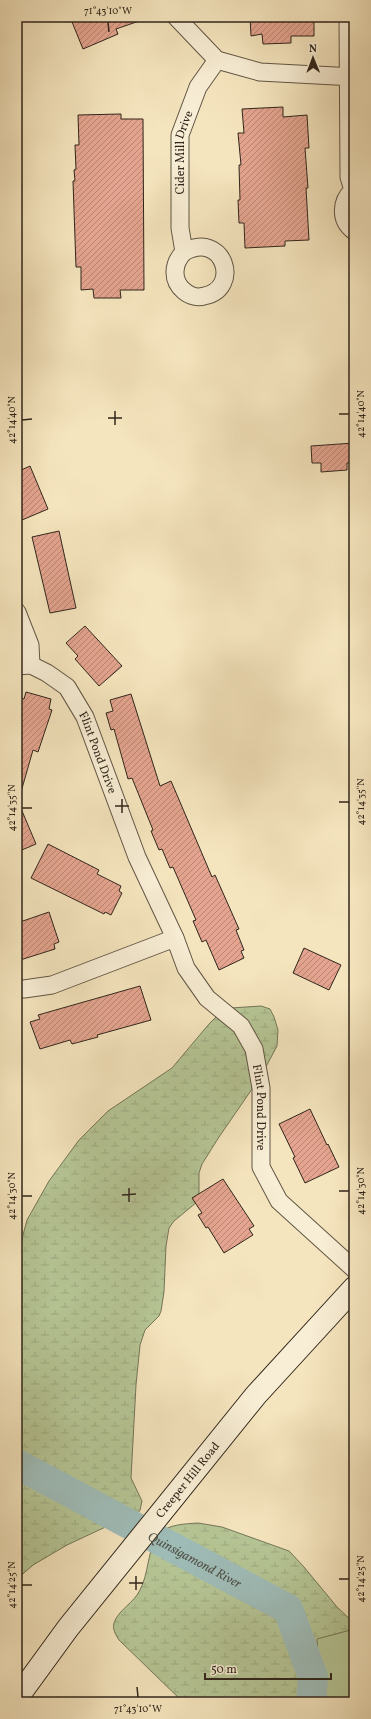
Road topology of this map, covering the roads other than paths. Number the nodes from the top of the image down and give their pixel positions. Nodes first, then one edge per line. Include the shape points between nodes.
1 (176, 17) edge
2 (348, 17) edge
3 (217, 60) junction
4 (351, 77) edge
5 (354, 189) edge
6 (354, 231) edge
7 (184, 252) dead end
8 (17, 612) edge
9 (24, 666) edge
10 (175, 938) junction
11 (17, 989) edge
12 (354, 1269) edge
13 (354, 1288) edge
14 (17, 1698) edge

1 - 3 street
2 - 4 street
3 - 4 street via 260,72
3 - 7 street, Cider Mill Drive via 198,87 180,135 180,228
4 - 5 street via 348,177
5 - 6 street via 348,195 343,209 346,224
8 - 9 street via 30,645
9 - 10 street, Flint Pond Drive via 46,673 67,687 85,717 137,857
10 - 11 street via 52,985
10 - 12 street, Flint Pond Drive via 186,968 207,998 240,1026 254,1049 261,1088 261,1167 279,1201
13 - 14 street, Creeper Hill Road via 256,1395 68,1628

